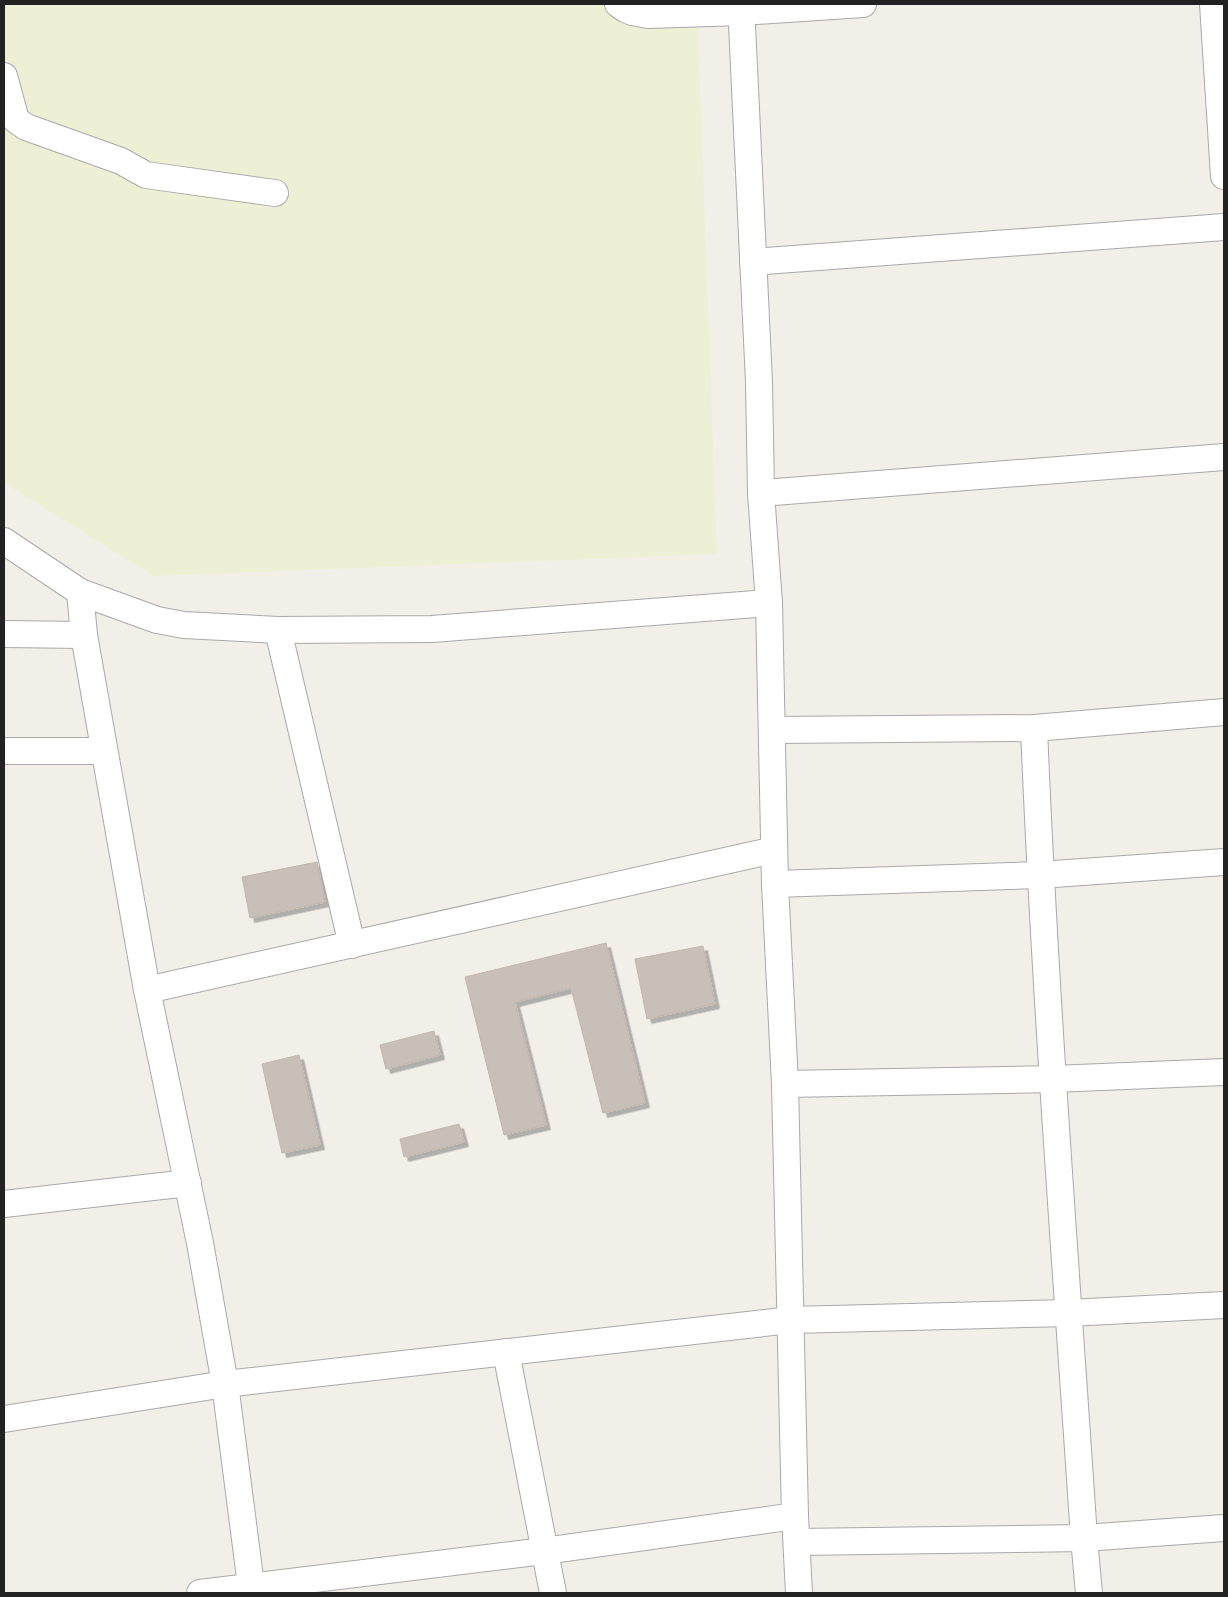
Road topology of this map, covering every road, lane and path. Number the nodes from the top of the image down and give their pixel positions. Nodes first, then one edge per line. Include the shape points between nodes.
1 (618, 4) edge
2 (863, 4) edge
3 (1213, 4) edge
4 (741, 8) edge
5 (4, 76) edge
6 (1224, 176) edge
7 (275, 193) dead end
8 (1224, 227) edge
9 (753, 262) junction
10 (1224, 457) edge
11 (761, 493) junction
12 (4, 540) edge
13 (80, 592) junction
14 (769, 603) junction
15 (278, 630) junction
16 (4, 634) edge
17 (84, 635) junction
18 (1224, 712) edge
19 (1034, 728) junction
20 (772, 730) junction
21 (4, 751) edge
22 (104, 751) junction
23 (774, 850) junction
24 (1224, 862) edge
25 (1040, 875) junction
26 (775, 884) junction
27 (352, 945) junction
28 (147, 990) junction
29 (1224, 1072) edge
30 (1053, 1079) junction
31 (785, 1084) junction
32 (188, 1183) junction
33 (4, 1204) edge
34 (1224, 1305) edge
35 (1069, 1313) junction
36 (791, 1320) junction
37 (506, 1352) junction
38 (225, 1384) junction
39 (4, 1419) edge
40 (795, 1516) junction
41 (1224, 1528) edge
42 (1084, 1538) junction
43 (797, 1542) junction
44 (544, 1551) junction
45 (251, 1590) edge
46 (200, 1593) edge
47 (552, 1593) edge
48 (799, 1593) edge
49 (1090, 1593) edge

1 - 4 street via 625,10 648,15
2 - 4 street
3 - 6 street
4 - 9 street
5 - 7 street via 16,120 26,127 121,161 146,175
8 - 9 street
9 - 11 street
10 - 11 street
11 - 14 street
12 - 13 street
13 - 15 street via 157,620 184,626
13 - 17 street
14 - 15 street via 432,629
14 - 20 street
15 - 27 street
16 - 17 street
17 - 22 street
18 - 19 street
19 - 20 street
19 - 25 street
20 - 23 street
21 - 22 street
22 - 28 street
23 - 26 street
23 - 27 street
24 - 25 street
25 - 26 street
25 - 30 street
26 - 31 street
27 - 28 street
28 - 32 street
29 - 30 street
30 - 31 street
30 - 35 street
31 - 36 street
32 - 33 street
32 - 38 street
34 - 35 street
35 - 36 street
35 - 42 street
36 - 37 street
36 - 40 street
37 - 38 street
37 - 44 street
38 - 39 street
38 - 45 street
40 - 43 street
40 - 44 street
41 - 42 street
42 - 43 street
42 - 49 street
43 - 48 street
44 - 45 street
44 - 47 street
45 - 46 street

